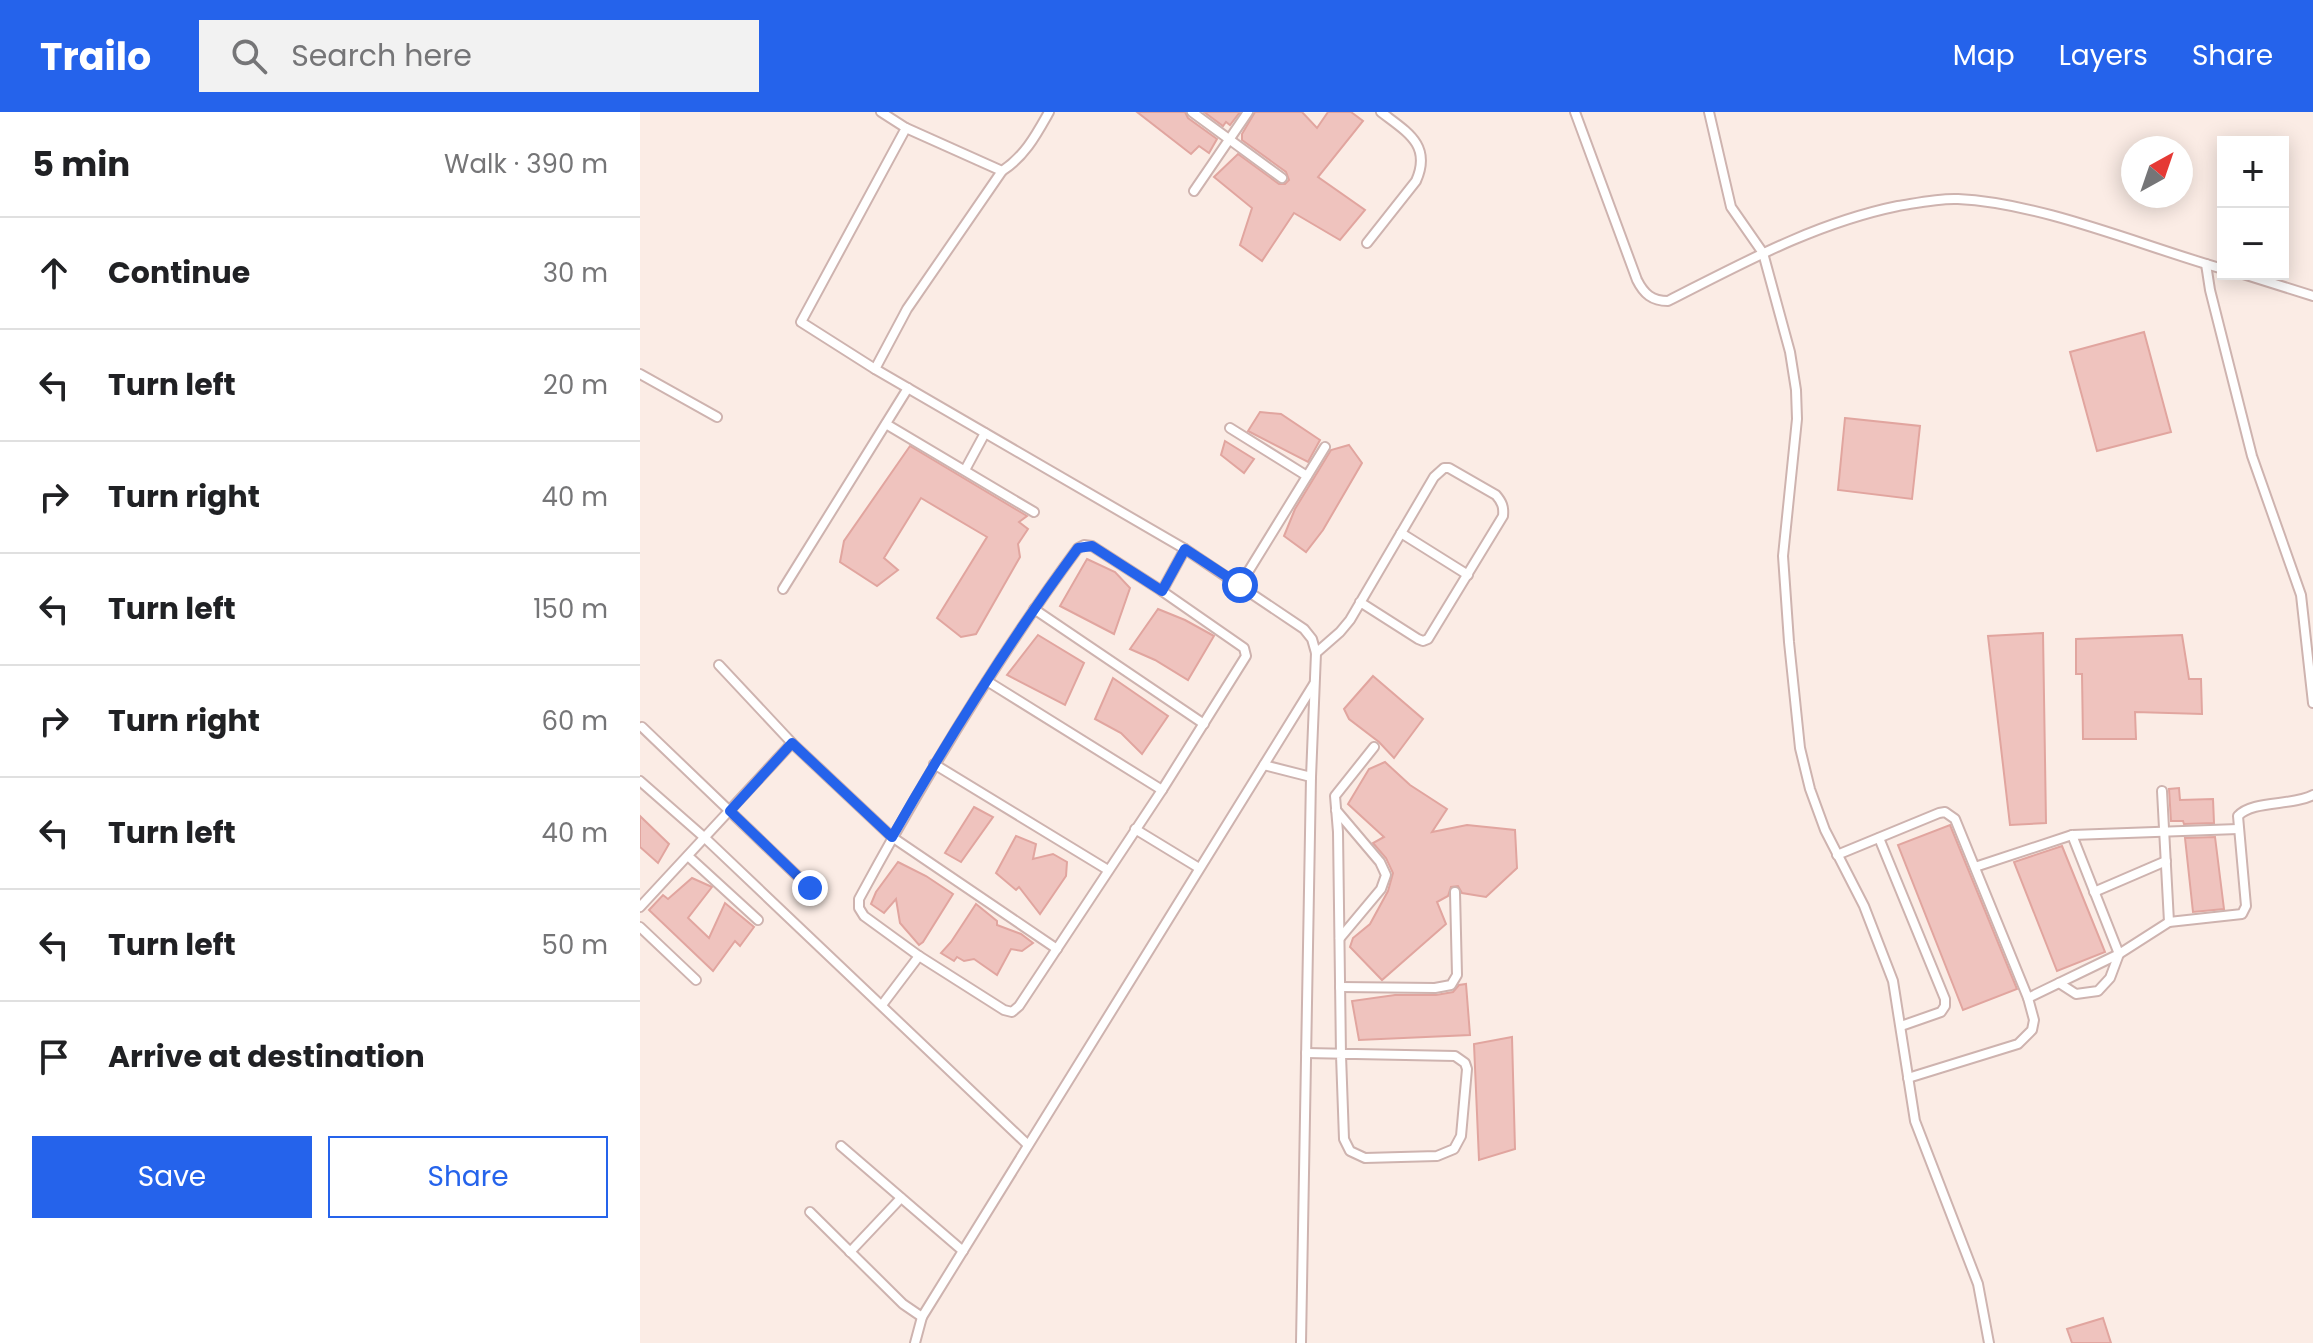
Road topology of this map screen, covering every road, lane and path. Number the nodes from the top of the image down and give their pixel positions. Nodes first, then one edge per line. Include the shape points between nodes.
1 (881, 112) edge
2 (1049, 112) edge
3 (1192, 112) edge
4 (1248, 112) edge
5 (1381, 112) edge
6 (1575, 112) edge
7 (1709, 112) edge
8 (906, 128) junction
9 (1230, 139) junction
10 (1002, 171) junction
11 (1282, 178) dead end
12 (1194, 191) dead end
13 (1367, 243) dead end
14 (1763, 253) junction
15 (2206, 264) junction
16 (2217, 267) edge
17 (2262, 280) edge
18 (2313, 296) edge
19 (875, 369) junction
20 (640, 374) edge
21 (908, 388) junction
22 (717, 417) dead end
23 (886, 424) junction
24 (1230, 428) dead end
25 (985, 433) junction
26 (1325, 447) dead end
27 (965, 470) junction
28 (1307, 476) junction
29 (1034, 512) dead end
30 (1401, 533) junction
31 (1185, 549) junction
32 (1468, 575) junction
33 (1240, 585) junction
34 (783, 589) dead end
35 (1162, 591) junction
36 (1360, 602) junction
37 (1034, 609) junction
38 (1316, 653) junction
39 (719, 665) dead end
40 (987, 681) junction
41 (1314, 683) junction
42 (2313, 703) edge
43 (1204, 724) junction
44 (642, 727) dead end
45 (792, 743) junction
46 (1374, 747) dead end
47 (934, 764) junction
48 (1264, 765) junction
49 (1311, 777) junction
50 (640, 781) edge
51 (1162, 790) junction
52 (2162, 791) dead end
53 (2313, 795) edge
54 (1336, 809) junction
55 (730, 811) junction
56 (1135, 829) junction
57 (2238, 829) junction
58 (2165, 832) junction
59 (2072, 835) junction
60 (892, 837) junction
61 (705, 838) junction
62 (1879, 838) junction
63 (1837, 855) junction
64 (688, 856) junction
65 (2166, 861) junction
66 (1975, 867) junction
67 (1199, 868) junction
68 (1108, 870) junction
69 (810, 888) dead end
70 (1455, 892) dead end
71 (2094, 892) junction
72 (640, 907) edge
73 (758, 920) dead end
74 (2169, 922) junction
75 (640, 927) edge
76 (1340, 939) junction
77 (1057, 949) junction
78 (2119, 954) junction
79 (919, 956) junction
80 (696, 980) dead end
81 (2059, 983) junction
82 (1340, 987) junction
83 (2028, 998) junction
84 (882, 1005) junction
85 (1901, 1026) junction
86 (1306, 1053) junction
87 (1341, 1055) junction
88 (1908, 1078) junction
89 (1028, 1145) junction
90 (841, 1146) dead end
91 (901, 1198) junction
92 (810, 1212) dead end
93 (963, 1251) junction
94 (850, 1252) junction
95 (922, 1317) junction
96 (915, 1343) edge
97 (1301, 1343) edge
98 (1989, 1343) edge

1 - 8 lane
2 - 10 lane via 1027,151
3 - 9 lane
4 - 9 lane
5 - 13 lane via 1411,135 1419,147 1421,171
6 - 14 lane via 1637,280 1650,297 1668,301
7 - 14 lane via 1731,207
8 - 10 lane
8 - 19 lane via 801,322
9 - 11 lane
9 - 12 lane
10 - 19 lane via 907,309
14 - 15 lane via 1862,214 1957,199 2045,214
14 - 63 lane via 1796,390 1783,556 1800,748
15 - 16 lane
15 - 42 lane via 2252,456 2301,595
17 - 18 lane
19 - 21 lane
20 - 22 lane
21 - 23 lane
21 - 25 lane
23 - 27 lane
23 - 34 lane
24 - 28 lane
25 - 27 lane
25 - 31 lane
26 - 28 lane
27 - 29 lane
28 - 33 lane
30 - 32 lane
30 - 32 lane via 1444,468 1496,495 1503,516
30 - 36 lane
31 - 33 lane
31 - 35 lane
32 - 36 lane via 1433,634 1423,641
33 - 38 lane via 1304,629
35 - 37 lane via 1084,545
35 - 43 lane via 1244,648 1246,656
36 - 38 lane via 1340,632
37 - 40 lane
37 - 43 lane
38 - 41 lane
39 - 45 lane
40 - 47 lane
40 - 51 lane
41 - 48 lane
41 - 49 lane
43 - 51 lane
44 - 55 lane
45 - 55 lane
45 - 60 lane
46 - 54 lane via 1337,790
47 - 60 lane
47 - 68 lane
48 - 49 lane
48 - 67 lane
49 - 86 lane
50 - 61 lane
51 - 56 lane
52 - 58 lane
53 - 57 lane via 2243,811
54 - 76 lane
54 - 76 lane via 1386,875 1381,889
55 - 61 lane
55 - 69 lane
56 - 67 lane
56 - 68 lane
57 - 58 lane
57 - 74 lane via 2245,911
58 - 59 lane
58 - 65 lane
59 - 66 lane
59 - 71 lane
60 - 77 lane
60 - 79 lane via 859,908
61 - 64 lane
61 - 84 lane
62 - 63 lane
62 - 66 lane via 1945,812 1955,819
62 - 85 lane via 1945,999 1941,1012
63 - 85 lane via 1880,944
64 - 72 lane
64 - 73 lane
65 - 71 lane
65 - 74 lane
66 - 83 lane
67 - 89 lane
68 - 77 lane
70 - 82 lane via 1457,975 1451,985
71 - 78 lane
74 - 78 lane
75 - 80 lane
76 - 82 lane
77 - 79 lane via 1012,1012
78 - 81 lane
78 - 81 lane via 2110,978 2098,991 2076,994
79 - 84 lane
81 - 83 lane
82 - 87 lane
83 - 88 lane via 2032,1030 2018,1044
84 - 89 lane
85 - 88 lane
86 - 87 lane
86 - 97 lane
87 - 87 lane via 1461,1058 1467,1069 1461,1136 1454,1149 1437,1156 1365,1158 1350,1151 1344,1139
88 - 98 lane via 1915,1121 1978,1284
89 - 93 lane
90 - 91 lane
91 - 93 lane
91 - 94 lane
92 - 94 lane
93 - 95 lane
94 - 95 lane
95 - 96 lane

